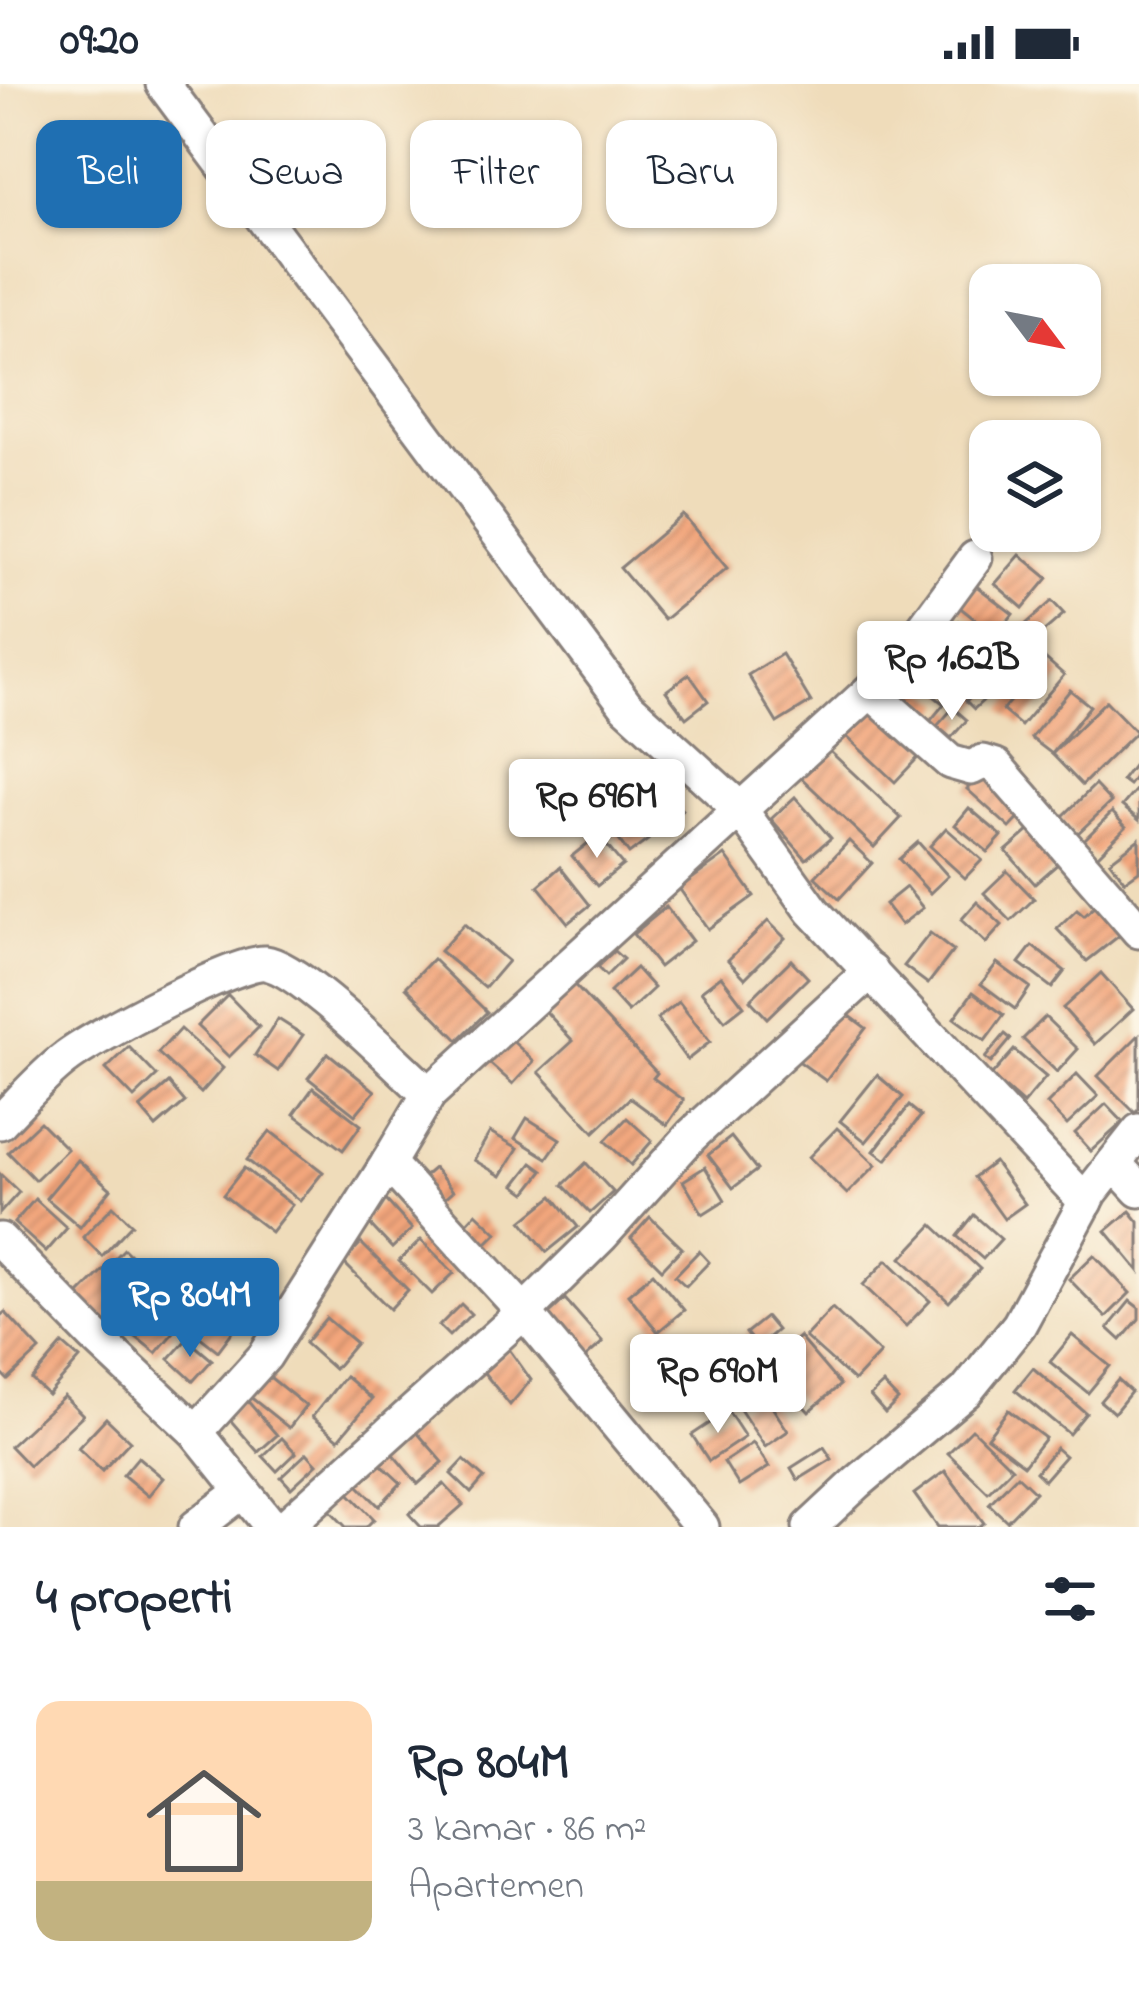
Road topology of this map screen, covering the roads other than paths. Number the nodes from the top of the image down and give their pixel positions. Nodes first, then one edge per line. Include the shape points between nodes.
1 (163, 84) edge
2 (975, 558) dead end
3 (870, 691) junction
4 (739, 808) junction
5 (1139, 931) edge
6 (872, 971) junction
7 (429, 1094) junction
8 (0, 1122) edge
9 (1139, 1131) edge
10 (388, 1163) junction
11 (1114, 1163) junction
12 (1139, 1190) edge
13 (1086, 1202) junction
14 (0, 1240) edge
15 (524, 1312) junction
16 (196, 1432) junction
17 (243, 1491) junction
18 (813, 1526) edge
19 (196, 1527) edge
20 (272, 1527) edge
21 (286, 1527) edge
22 (702, 1527) edge

1 - 4 street via 626,705
2 - 3 street
3 - 4 street
3 - 5 street via 950,762 996,766
4 - 6 street via 813,911
4 - 7 street
6 - 13 street
6 - 15 street via 692,1135
7 - 8 street via 296,975 266,963 122,1023 66,1058
7 - 10 street
9 - 11 street
10 - 15 street
10 - 16 street via 265,1356
11 - 12 street
11 - 13 street
13 - 18 street via 1019,1324 966,1391
14 - 16 street
15 - 21 street
15 - 22 street
16 - 17 street
17 - 19 street
17 - 20 street

